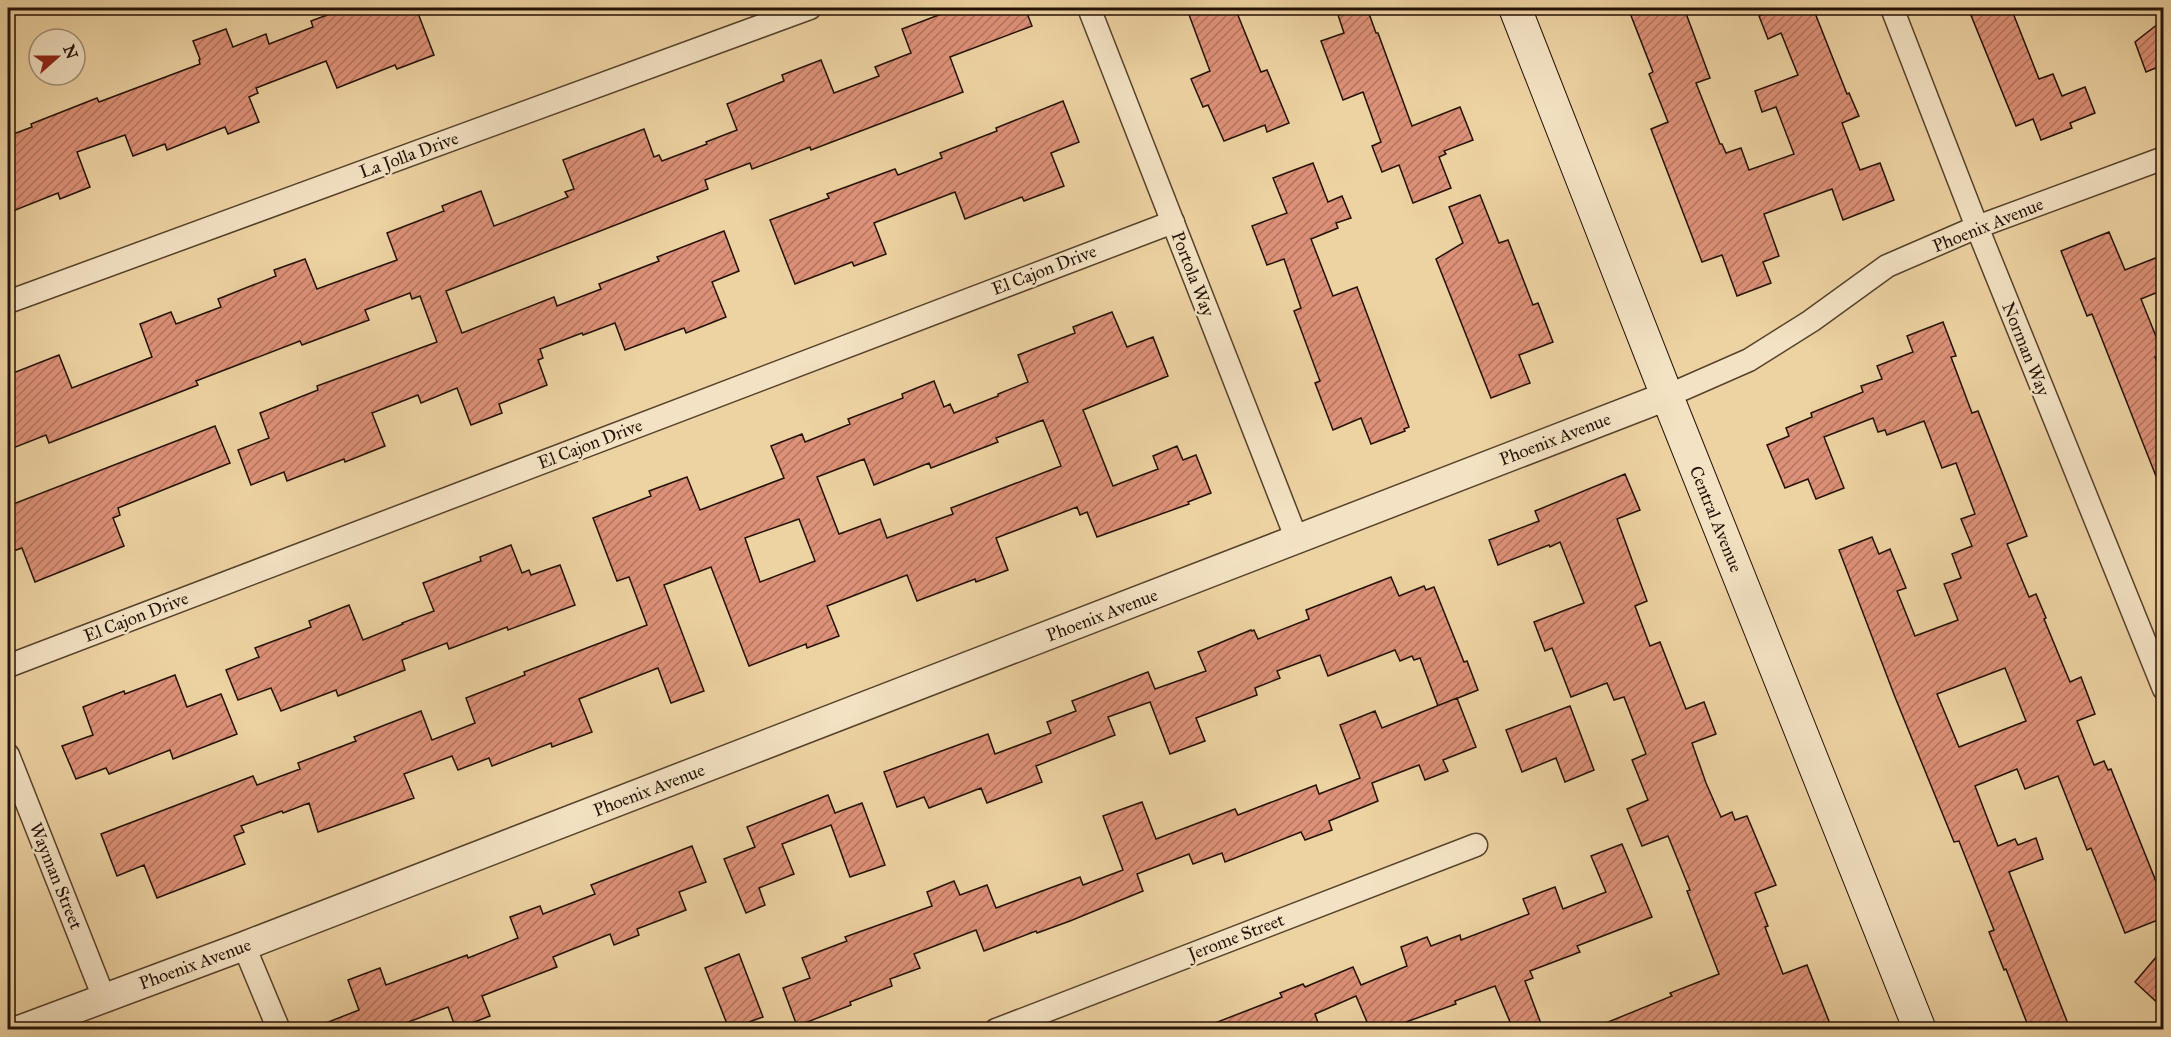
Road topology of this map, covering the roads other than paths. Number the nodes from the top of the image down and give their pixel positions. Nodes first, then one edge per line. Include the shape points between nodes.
1 (810, 8) edge
2 (1089, 8) edge
3 (1515, 8) edge
4 (1892, 8) edge
5 (2163, 158) edge
6 (1173, 222) junction
7 (1977, 227) junction
8 (8, 302) edge
9 (1667, 396) junction
10 (1297, 540) junction
11 (8, 666) edge
12 (2163, 689) edge
13 (8, 755) edge
14 (1476, 845) dead end
15 (244, 946) junction
16 (104, 998) junction
17 (20, 1029) edge
18 (279, 1029) edge
19 (996, 1029) edge
20 (1920, 1029) edge

1 - 8 street, La Jolla Drive
2 - 6 street, Portola Way
3 - 9 main road, Central Avenue
4 - 7 street, Norman Way
5 - 7 street, Phoenix Avenue
6 - 10 street, Portola Way
6 - 11 street, El Cajon Drive
7 - 9 street, Phoenix Avenue via 1887,266 1749,360
7 - 12 street, Norman Way
9 - 10 street, Phoenix Avenue
9 - 20 main road, Central Avenue
10 - 15 street, Phoenix Avenue
13 - 16 street, Wayman Street
14 - 19 street, Jerome Street
15 - 16 street, Phoenix Avenue
15 - 18 street
16 - 17 street, Phoenix Avenue

